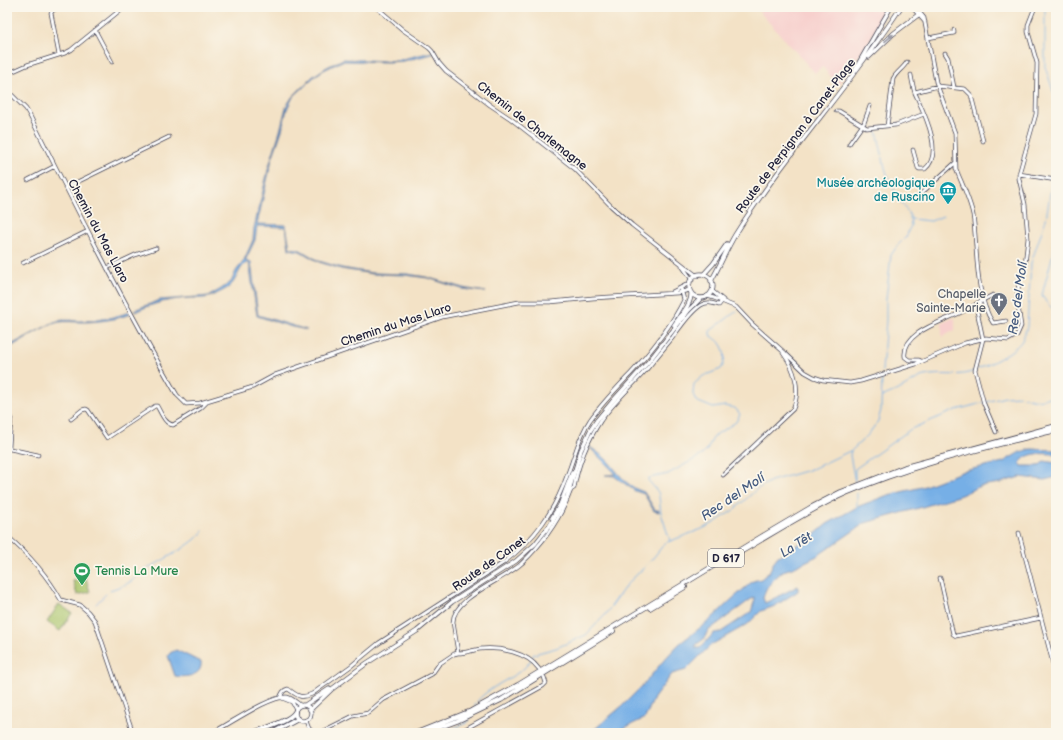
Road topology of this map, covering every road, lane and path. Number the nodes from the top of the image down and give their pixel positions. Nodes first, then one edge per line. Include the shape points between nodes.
1 (61, 7) edge
2 (124, 7) edge
3 (376, 7) edge
4 (891, 7) edge
5 (900, 7) edge
6 (912, 7) edge
7 (915, 7) edge
8 (1035, 7) edge
9 (918, 11) edge
10 (95, 30) junction
11 (954, 30) dead end
12 (928, 38) junction
13 (944, 53) dead end
14 (59, 55) junction
15 (112, 62) dead end
16 (907, 62) dead end
17 (863, 63) junction
18 (853, 73) junction
19 (7, 74) edge
20 (911, 75) dead end
21 (938, 86) junction
22 (954, 87) junction
23 (8, 92) edge
24 (915, 92) junction
25 (870, 106) dead end
26 (836, 111) dead end
27 (924, 114) junction
28 (862, 126) junction
29 (887, 126) junction
30 (169, 137) dead end
31 (983, 141) dead end
32 (849, 144) dead end
33 (913, 150) dead end
34 (955, 163) junction
35 (55, 166) junction
36 (1019, 174) junction
37 (28, 180) dead end
38 (1054, 180) edge
39 (66, 188) junction
40 (916, 198) dead end
41 (88, 232) junction
42 (156, 248) dead end
43 (677, 260) junction
44 (23, 263) dead end
45 (107, 268) junction
46 (703, 275) junction
47 (697, 276) junction
48 (691, 281) junction
49 (711, 281) junction
50 (681, 290) junction
51 (712, 291) junction
52 (691, 292) junction
53 (993, 295) dead end
54 (707, 296) junction
55 (701, 298) junction
56 (982, 298) junction
57 (723, 300) junction
58 (1006, 321) dead end
59 (983, 339) junction
60 (780, 348) junction
61 (921, 362) junction
62 (207, 401) junction
63 (7, 412) edge
64 (71, 419) dead end
65 (1056, 426) edge
66 (1056, 430) edge
67 (996, 432) dead end
68 (38, 455) dead end
69 (723, 475) dead end
70 (570, 490) junction
71 (1018, 533) dead end
72 (7, 536) edge
73 (940, 578) dead end
74 (1041, 618) junction
75 (458, 653) junction
76 (539, 669) dead end
77 (1056, 675) edge
78 (544, 677) dead end
79 (280, 698) junction
80 (300, 705) junction
81 (305, 705) junction
82 (295, 710) junction
83 (310, 710) junction
84 (298, 719) junction
85 (306, 720) junction
86 (133, 733) edge
87 (212, 733) edge
88 (252, 733) edge
89 (272, 733) edge
90 (416, 733) edge
91 (424, 733) edge
92 (458, 733) edge

1 - 14 street via 51,13
2 - 10 street
3 - 43 street, Chemin de Charlemagne via 433,52 446,71 575,169 632,225
4 - 18 main road
5 - 17 main road, Route de Perpignan à Canet-Plage
5 - 18 main road, Route de Perpignan à Canet-Plage
6 - 9 street
7 - 9 street
8 - 36 street via 1028,32 1037,63 1036,114
9 - 12 street via 927,29
17 -> 9 main road
10 - 14 street via 71,50
10 - 15 street
11 - 12 street via 954,33
12 - 21 street
13 - 22 street via 948,58
14 - 19 street
16 - 29 street via 893,79
17 - 49 main road, Route de Perpignan à Canet-Plage via 757,203 735,235
18 - 46 main road, Route de Perpignan à Canet-Plage via 782,164
20 - 24 street
21 - 22 street
21 - 24 street
21 - 34 street via 955,133
22 - 31 street via 965,89 971,95
23 - 35 street, Chemin du Mas Llaro via 26,109
24 - 27 street
25 - 28 street
26 - 28 street
27 - 29 street via 901,124
27 - 33 street via 933,155 925,169 918,168
28 - 29 street
28 - 32 street
30 - 39 street
34 - 40 street
34 - 56 street via 972,211
35 - 37 street
35 - 39 street, Chemin du Mas Llaro
36 - 38 street
36 - 59 street via 1028,221 1025,264 1017,299 1021,326 1017,335 1008,340
39 - 41 street, Chemin du Mas Llaro
41 - 44 street
41 - 45 street, Chemin du Mas Llaro
42 - 45 street
43 - 47 street, Chemin de Charlemagne
43 - 48 street, Chemin de Charlemagne
45 - 62 street, Chemin du Mas Llaro via 177,395 186,404
46 - 47 main road
46 - 49 main road
47 - 48 main road
48 - 50 street
48 - 52 main road
49 - 51 main road
50 - 52 street
50 - 62 street, Chemin du Mas Llaro via 669,294 519,302 442,316 275,375 253,387
50 - 79 street via 684,300 671,323 582,433 558,499 534,536 503,563 375,646 312,694 301,697 286,689
51 - 54 main road
51 - 57 street
52 - 55 main road
52 - 81 main road, Route de Canet via 690,302 661,344 595,419 579,450 560,505 534,542 515,559 451,601 416,629
53 - 56 street
54 - 55 main road
54 - 57 street
55 - 70 main road, Route de Canet via 597,420 581,450
56 - 58 street via 993,323
56 - 59 street via 977,310
56 - 61 street via 970,309 923,330 905,347 905,358
57 - 60 street via 736,307
57 - 70 street via 719,305 707,302 698,307 613,406 601,421 589,444 574,488
59 - 61 street via 965,343
59 - 67 street via 976,370 984,402
60 - 61 street via 806,372 823,380 861,381
60 - 69 street via 794,371 797,388 793,409
62 - 64 street, Chemin du Mas Llaro via 173,426 167,423 155,406 107,438 88,410 82,410
63 - 68 street via 12,417 10,449
65 - 90 highway, D 617 via 905,467 836,495 761,537 518,686 471,711
66 - 91 highway, D 617 via 906,471 844,494 734,556 516,691 458,721
70 - 75 street via 561,514 523,562 470,597 460,607 453,618
70 - 83 main road, Route de Canet via 550,525 525,553 452,602 417,631 367,663 332,689
71 - 74 street
72 - 86 street via 29,556 61,600 80,605 95,621
73 - 74 street via 953,634 956,636
74 - 77 street
75 - 76 street via 479,649 503,650 528,658
75 - 85 street via 439,664 432,674 383,700 368,713 353,716 319,733 310,730
78 - 92 street via 546,683 543,686
79 - 80 street via 290,698
79 - 82 street via 292,702
79 - 87 street via 254,709
80 - 81 main road
80 - 82 main road
81 - 83 main road
82 - 84 main road
82 - 88 highway via 293,715 286,719
83 - 85 main road via 310,716
84 - 85 main road
84 - 89 highway

